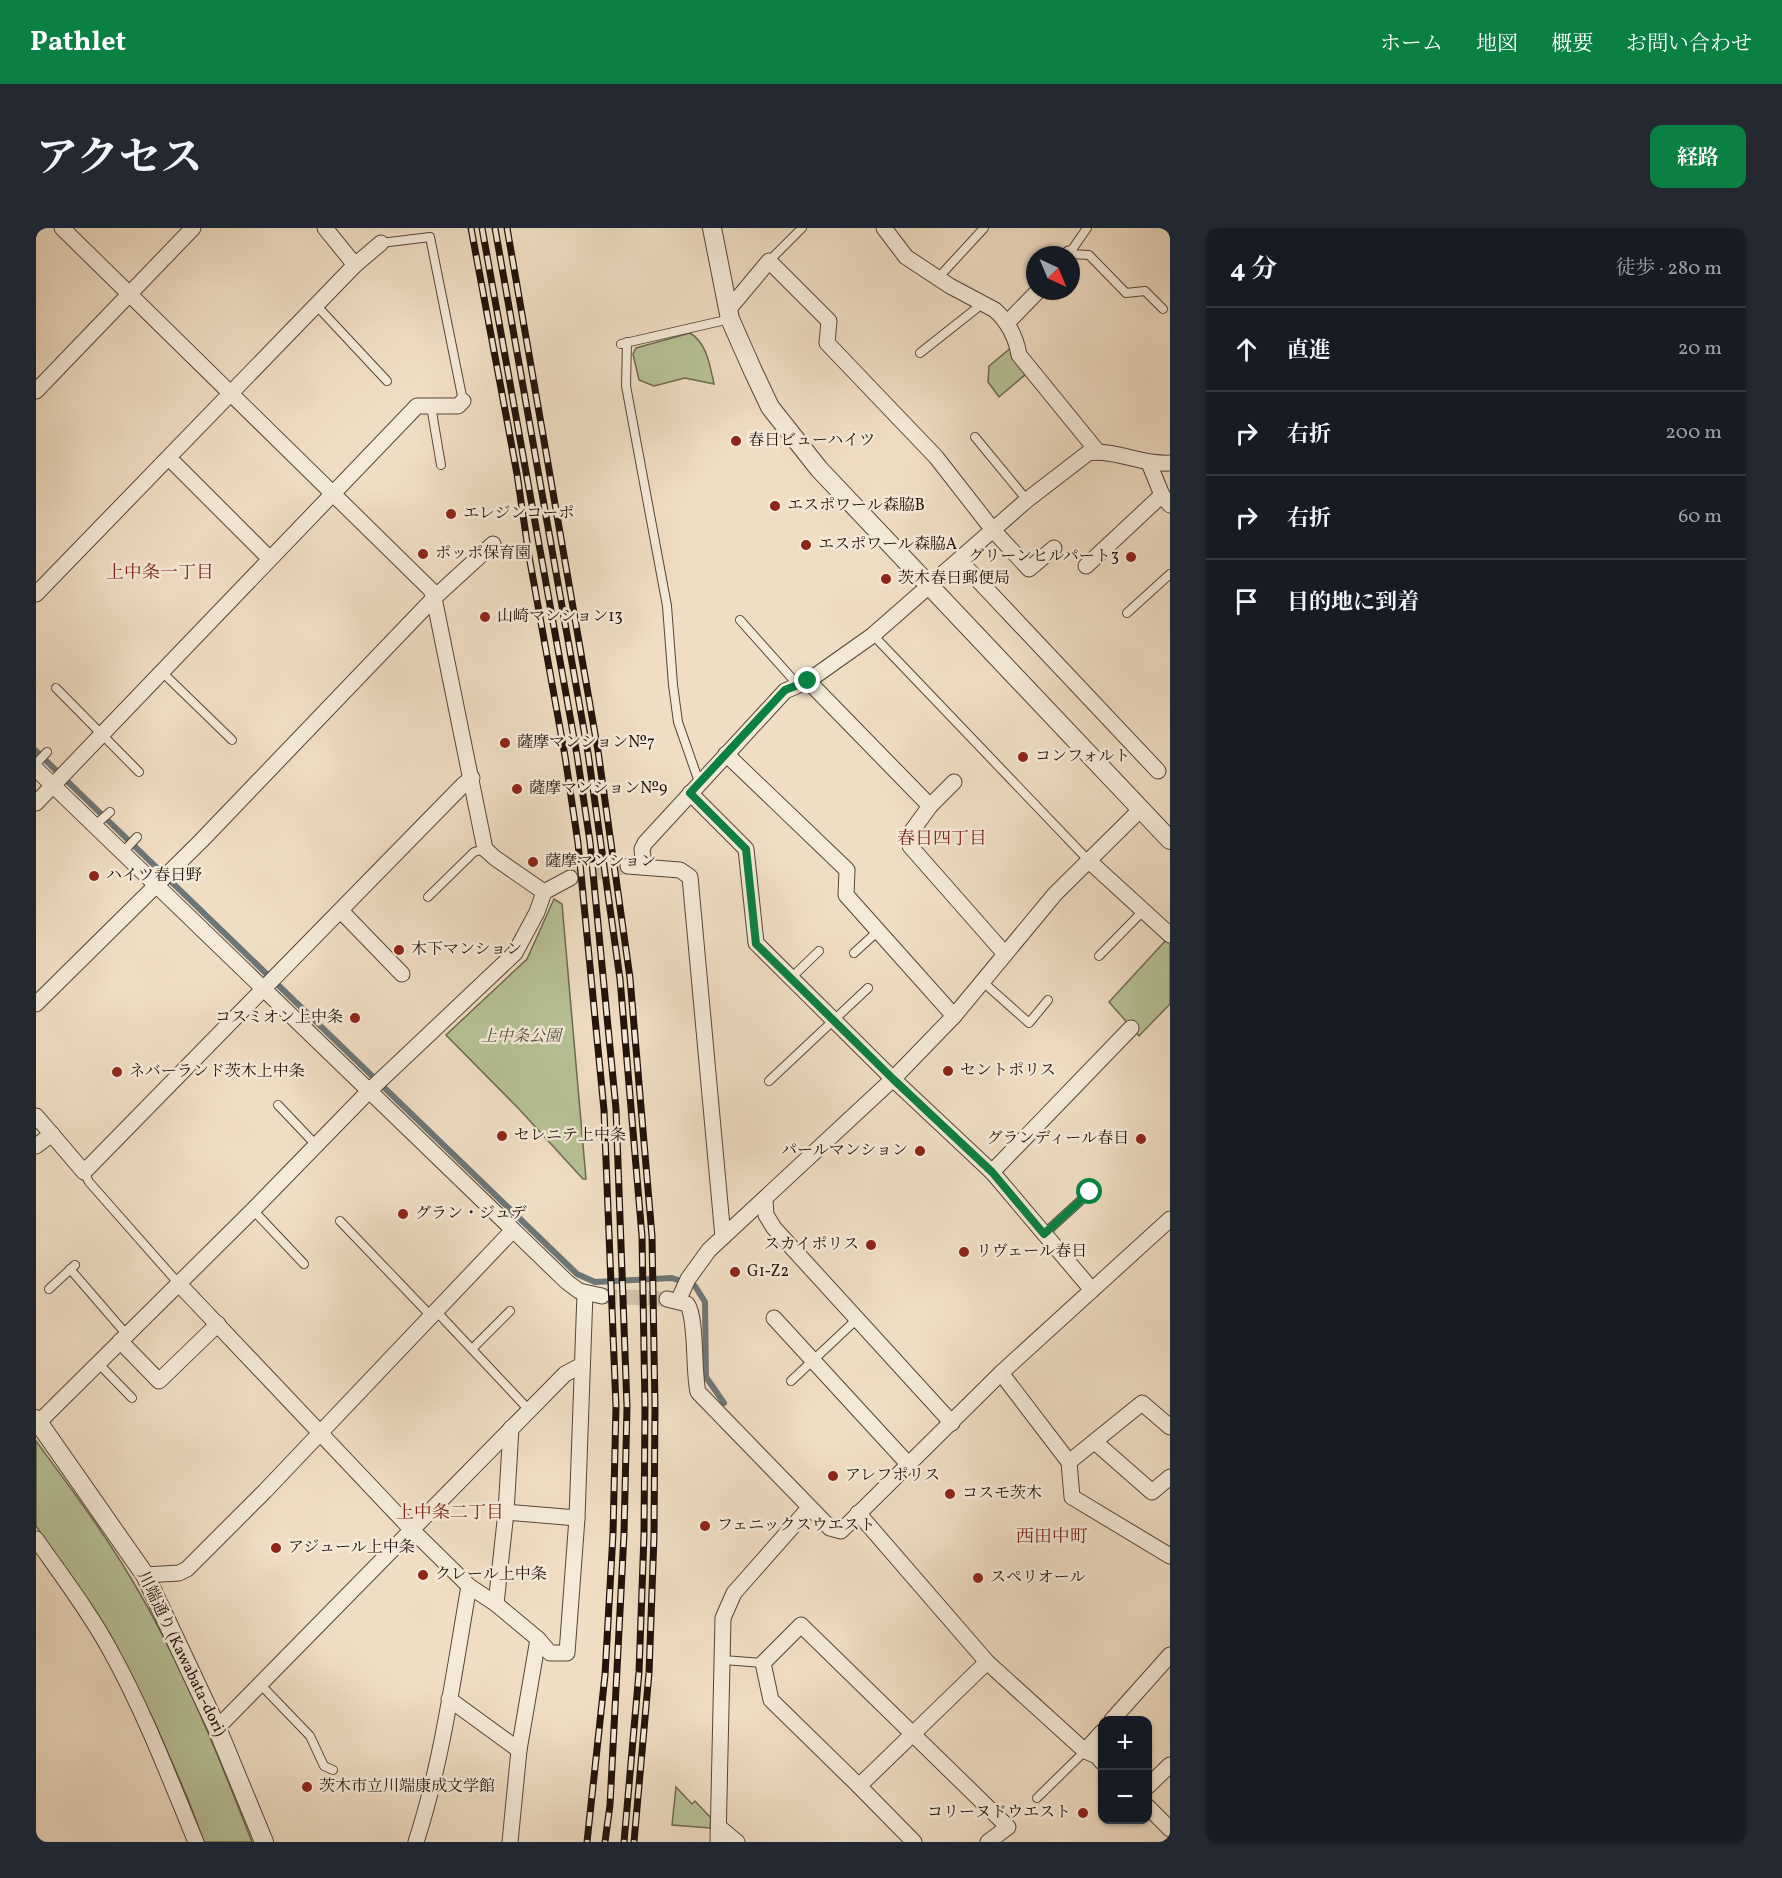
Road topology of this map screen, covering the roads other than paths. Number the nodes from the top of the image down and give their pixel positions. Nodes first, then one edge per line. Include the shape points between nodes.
1 (62, 228) edge
2 (193, 228) edge
3 (325, 228) edge
4 (712, 228) edge
5 (802, 228) edge
6 (884, 228) edge
7 (984, 228) edge
8 (1087, 228) edge
9 (381, 243) joint
10 (1075, 246) edge
11 (1080, 255) edge
12 (769, 261) junction
13 (355, 265) junction
14 (938, 278) junction
15 (129, 295) junction
16 (1029, 300) edge
17 (983, 303) junction
18 (316, 305) junction
19 (1163, 309) dead end
20 (729, 314) junction
21 (1007, 323) junction
22 (920, 353) dead end
23 (387, 381) dead end
24 (36, 391) edge
25 (230, 394) junction
26 (463, 401) joint
27 (431, 406) junction
28 (975, 437) dead end
29 (1098, 452) junction
30 (169, 458) junction
31 (1149, 463) junction
32 (1170, 463) edge
33 (441, 465) dead end
34 (332, 492) junction
35 (1027, 500) junction
36 (1166, 500) edge
37 (993, 530) junction
38 (493, 544) dead end
39 (1054, 548) dead end
40 (270, 559) junction
41 (960, 561) junction
42 (1086, 566) dead end
43 (1170, 574) edge
44 (929, 586) junction
45 (36, 594) edge
46 (434, 598) junction
47 (1127, 613) dead end
48 (740, 620) dead end
49 (873, 635) junction
50 (162, 672) junction
51 (803, 683) junction
52 (56, 688) dead end
53 (103, 735) junction
54 (232, 740) dead end
55 (47, 752) dead end
56 (726, 754) junction
57 (36, 764) edge
58 (36, 769) edge
59 (1158, 771) dead end
60 (139, 772) dead end
61 (472, 778) junction
62 (59, 779) junction
63 (954, 782) dead end
64 (694, 788) junction
65 (36, 803) edge
66 (930, 807) junction
67 (1141, 809) junction
68 (110, 812) dead end
69 (94, 826) junction
70 (137, 837) dead end
71 (1170, 840) edge
72 (485, 849) junction
73 (122, 853) junction
74 (1089, 861) junction
75 (627, 866) tunnel mouth
76 (644, 866) junction
77 (570, 878) tunnel mouth
78 (164, 879) junction
79 (544, 892) junction
80 (428, 897) dead end
81 (1143, 910) junction
82 (341, 911) junction
83 (878, 931) junction
84 (1170, 935) edge
85 (819, 951) dead end
86 (854, 953) dead end
87 (1005, 954) junction
88 (1099, 956) dead end
89 (402, 974) dead end
90 (791, 978) junction
91 (270, 982) junction
92 (983, 982) junction
93 (868, 988) dead end
94 (1048, 1000) dead end
95 (36, 1004) edge
96 (954, 1016) junction
97 (834, 1021) junction
98 (1131, 1028) dead end
99 (893, 1079) junction
100 (769, 1081) dead end
101 (376, 1085) junction
102 (278, 1105) dead end
103 (36, 1116) edge
104 (52, 1134) junction
105 (316, 1145) junction
106 (36, 1146) edge
107 (84, 1172) junction
108 (992, 1172) junction
109 (1090, 1192) dead end
110 (765, 1200) junction
111 (253, 1210) junction
112 (1170, 1219) edge
113 (340, 1221) dead end
114 (513, 1230) junction
115 (1044, 1234) junction
116 (723, 1237) junction
117 (304, 1264) dead end
118 (179, 1284) junction
119 (49, 1289) dead end
120 (1092, 1290) junction
121 (585, 1293) junction
122 (602, 1296) tunnel mouth
123 (510, 1311) dead end
124 (434, 1314) junction
125 (774, 1318) dead end
126 (857, 1319) junction
127 (218, 1324) junction
128 (124, 1338) junction
129 (472, 1349) junction
130 (813, 1360) junction
131 (98, 1363) junction
132 (582, 1365) junction
133 (1000, 1374) junction
134 (790, 1381) dead end
135 (132, 1398) dead end
136 (529, 1410) junction
137 (37, 1422) edge
138 (952, 1423) junction
139 (1170, 1427) edge
140 (511, 1428) junction
141 (321, 1432) junction
142 (1095, 1442) junction
143 (1070, 1462) junction
144 (909, 1465) junction
145 (1170, 1477) edge
146 (809, 1508) junction
147 (506, 1512) junction
148 (858, 1513) junction
149 (577, 1518) junction
150 (411, 1528) junction
151 (36, 1539) edge
152 (1170, 1556) edge
153 (145, 1575) junction
154 (469, 1586) junction
155 (496, 1604) junction
156 (538, 1639) junction
157 (1170, 1655) edge
158 (723, 1660) junction
159 (987, 1662) junction
160 (763, 1663) junction
161 (260, 1684) junction
162 (449, 1699) junction
163 (1116, 1716) edge
164 (217, 1728) junction
165 (912, 1735) junction
166 (1098, 1736) edge
167 (519, 1750) junction
168 (1085, 1751) junction
169 (1098, 1757) edge
170 (1170, 1765) edge
171 (333, 1770) dead end
172 (1152, 1782) edge
173 (859, 1786) junction
174 (1037, 1798) dead end
175 (1152, 1811) edge
176 (1170, 1829) edge
177 (719, 1834) edge
178 (196, 1842) edge
179 (264, 1842) edge
180 (416, 1842) edge
181 (510, 1842) edge
182 (737, 1842) edge
183 (914, 1842) edge
184 (988, 1842) edge

1 - 15 street
2 - 15 street
3 - 13 street
4 - 20 street
5 - 12 lane
6 - 14 street via 906,257
7 - 14 lane
8 - 10 lane
9 - 13 street
9 - 26 lane via 430,237
11 - 19 lane via 1089,255 1126,293 1145,291
12 - 20 street
12 - 37 street via 829,321 826,343 936,457
13 - 18 street
14 - 17 street
15 - 24 street
15 - 25 street
16 - 21 street
17 - 21 street
17 - 22 lane
18 - 23 lane
18 - 25 street
20 - 44 street via 770,407 819,469
20 - 64 lane via 624,343 626,386 667,606 678,722
21 - 29 street via 1019,355
25 - 30 street
25 - 34 street
26 - 27 street via 458,406
27 - 33 lane
27 - 34 street via 417,406
28 - 35 lane
29 - 31 street
29 - 35 street via 1088,453
30 - 40 street
30 - 45 street
31 - 32 street
31 - 36 street
34 - 40 street
34 - 46 street
35 - 37 street
36 - 42 street
37 - 39 street via 1029,569
37 - 41 street
38 - 46 street
40 - 50 street
41 - 44 street
41 - 59 street
43 - 47 lane
44 - 49 street
44 - 67 street
46 - 61 street
46 - 78 street
48 - 51 lane
49 - 51 street
49 - 74 lane
50 - 53 street
50 - 54 lane
51 - 56 street via 785,690
51 - 66 street
52 - 53 lane
53 - 60 lane
53 - 62 street
55 - 57 lane
56 - 64 street
56 - 83 street via 847,870 846,895
58 - 62 street
61 - 72 street
61 - 82 street
62 - 65 street
62 - 69 street
63 - 66 street
64 - 76 street via 642,849
64 - 90 street via 746,849 756,944
66 - 87 street via 909,835 910,846
67 - 71 street
67 - 74 street
68 - 69 lane
69 - 73 street
70 - 73 lane
72 - 79 street
72 - 80 lane via 474,852
73 - 78 street
74 - 81 street
74 - 87 street via 1055,894
75 - 76 street
76 - 116 street via 680,870 690,877
77 - 79 street
78 - 91 street
78 - 95 street
79 - 101 street via 515,953
81 - 84 street
81 - 88 lane
82 - 89 street
82 - 91 street
83 - 86 lane
83 - 96 street
85 - 90 lane
87 - 92 street
90 - 97 street
91 - 101 street
91 - 107 street
92 - 94 lane via 1029,1023
92 - 96 street
93 - 97 lane
96 - 99 street
97 - 99 street
97 - 100 lane
98 - 108 street
99 - 108 street
99 - 110 street
101 - 105 street
101 - 114 street
102 - 105 lane
103 - 104 street
104 - 106 street
104 - 107 street
105 - 111 street
107 - 118 lane
108 - 115 street
109 - 115 lane
110 - 116 street
110 - 126 street via 766,1215 774,1227
111 - 117 lane
111 - 118 street
112 - 120 street
113 - 124 lane
114 - 121 street via 573,1287
114 - 124 street
115 - 120 street
116 - 146 street via 679,1292 692,1315 698,1392
118 - 127 street
118 - 128 street
119 - 128 lane via 72,1267
120 - 133 street
121 - 122 street
121 - 132 street
123 - 129 lane
124 - 129 lane
124 - 141 street
125 - 130 street
126 - 130 lane
126 - 138 street
127 - 128 street via 159,1380
127 - 141 street
128 - 131 street
129 - 136 lane
130 - 134 lane
130 - 144 street
131 - 135 lane
131 - 137 street
132 - 136 street via 565,1374
132 - 149 street
133 - 138 street
133 - 143 street
136 - 140 street
137 - 153 street, 川端通り (Kawabata-dori)
138 - 144 street
139 - 142 street via 1142,1403
140 - 147 street
140 - 150 street
141 - 150 street
141 - 153 street via 187,1569
142 - 143 street
142 - 145 street via 1152,1492
143 - 152 street via 1072,1497
144 - 148 street
146 - 148 street via 830,1528 841,1531
146 - 158 street via 734,1593 723,1618
147 - 149 street
147 - 155 street
148 - 159 street
149 - 156 street via 567,1653 550,1653
150 - 154 street
150 - 161 street
151 - 178 street via 109,1648 145,1719
153 - 164 street, 川端通り (Kawabata-dori)
154 - 155 street
154 - 162 street
155 - 156 street
156 - 167 street
157 - 163 street
158 - 160 lane
158 - 177 street
159 - 165 street
159 - 168 street
160 - 165 street via 801,1625
160 - 173 street via 771,1700
161 - 164 street
161 - 171 lane via 310,1736 324,1766
162 - 167 street
162 - 180 street
164 - 179 street, 川端通り (Kawabata-dori)
165 - 173 street
165 - 184 street via 1008,1827
166 - 168 street
167 - 181 street
168 - 169 street
168 - 174 lane
170 - 172 street
173 - 183 street
175 - 176 street
177 - 182 street

